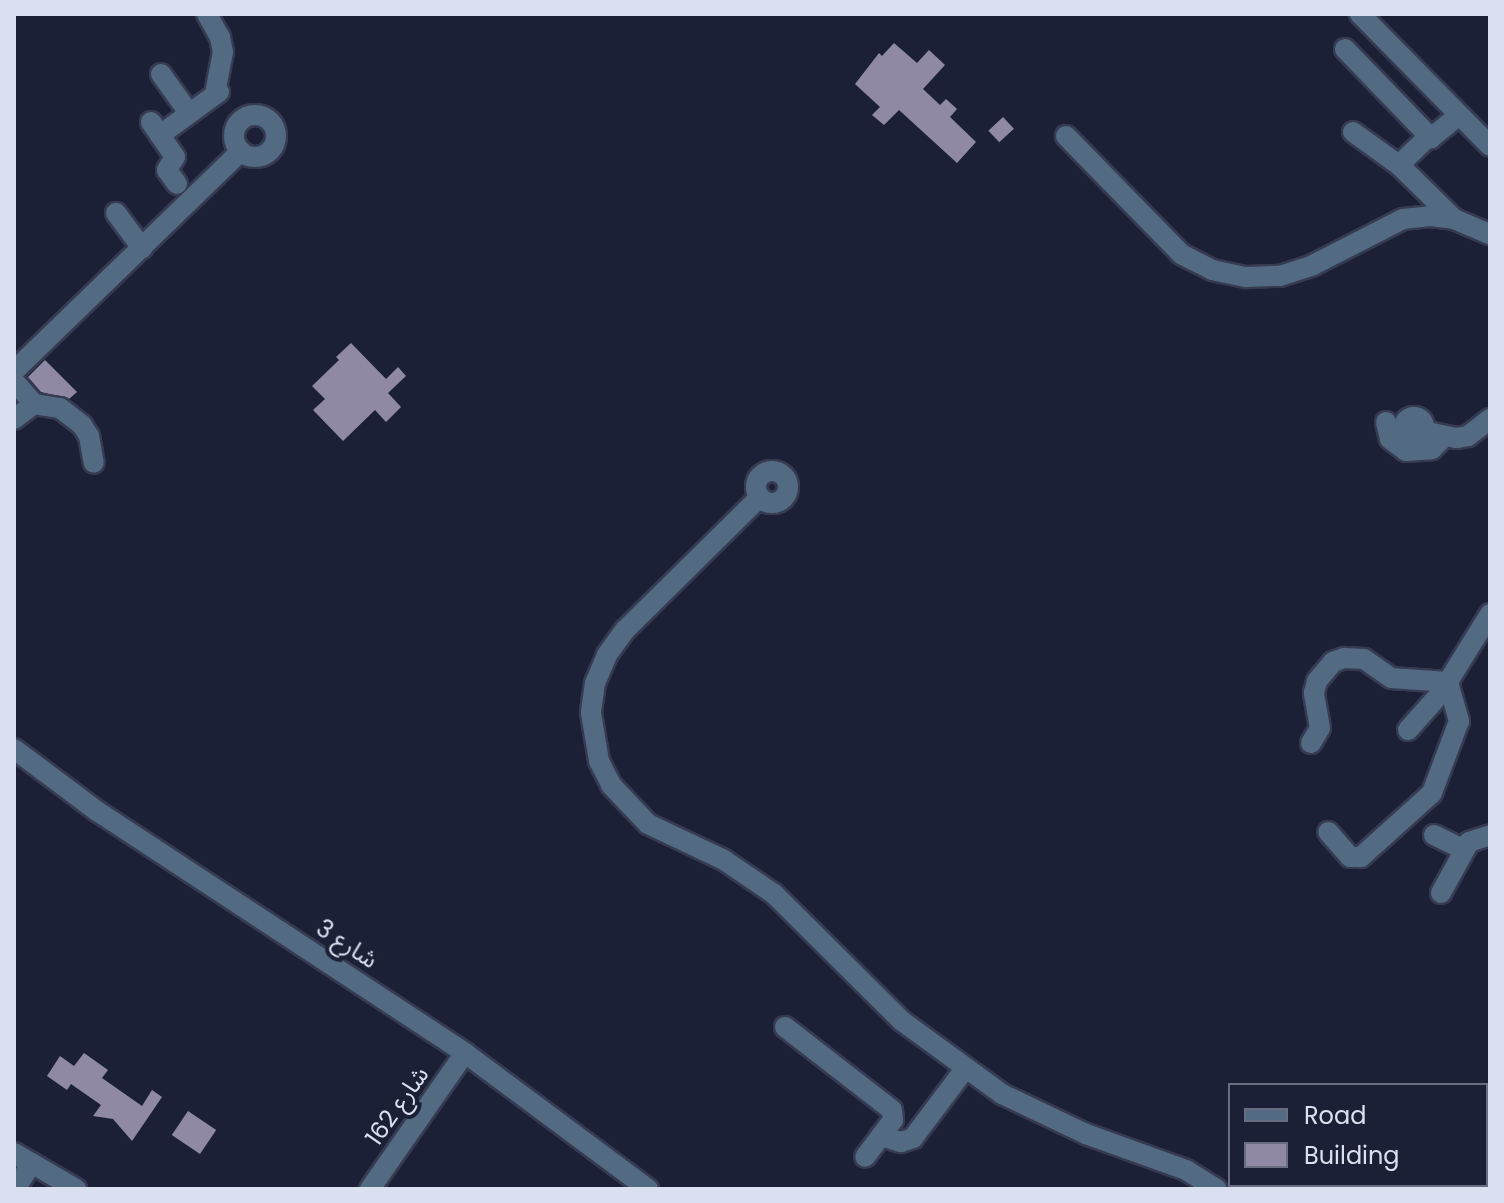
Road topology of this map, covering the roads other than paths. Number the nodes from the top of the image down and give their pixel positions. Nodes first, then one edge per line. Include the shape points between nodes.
1 (207, 14) edge
2 (1360, 14) edge
3 (1345, 49) dead end
4 (161, 74) dead end
5 (215, 86) junction
6 (189, 113) junction
7 (1459, 115) junction
8 (240, 121) junction
9 (1353, 132) dead end
10 (1066, 136) dead end
11 (1429, 136) junction
12 (1490, 146) edge
13 (241, 151) junction
14 (1399, 165) junction
15 (177, 184) dead end
16 (116, 213) dead end
17 (1454, 219) junction
18 (1490, 234) edge
19 (142, 248) junction
20 (14, 371) edge
21 (14, 381) edge
22 (34, 404) junction
23 (14, 419) edge
24 (1490, 419) edge
25 (1445, 436) junction
26 (94, 463) dead end
27 (760, 497) dead end
28 (1490, 614) edge
29 (1448, 682) junction
30 (1408, 730) dead end
31 (1311, 743) dead end
32 (14, 749) edge
33 (1328, 832) dead end
34 (1434, 835) dead end
35 (1490, 835) edge
36 (1465, 850) junction
37 (1441, 893) dead end
38 (785, 1027) dead end
39 (465, 1053) junction
40 (965, 1069) junction
41 (881, 1136) junction
42 (865, 1157) dead end
43 (23, 1158) edge
44 (15, 1189) edge
45 (76, 1189) edge
46 (370, 1189) edge
47 (648, 1189) edge
48 (1217, 1189) edge

1 - 5 street via 223,52
2 - 7 street
3 - 11 street
4 - 6 street
5 - 6 street
5 - 8 street
6 - 15 street via 156,128 175,157 167,170
7 - 11 street
7 - 12 street
8 - 13 street via 234,136
8 - 13 street via 249,115 266,117 276,137 263,155
9 - 14 street
10 - 17 street via 1181,254 1212,270 1280,276 1403,219
11 - 14 street
13 - 19 street
14 - 17 street
16 - 19 street
17 - 18 street
19 - 20 street
21 - 22 street
22 - 23 street
22 - 26 street via 60,408 82,425
24 - 25 street via 1468,436
25 - 25 street via 1432,449 1406,451 1390,439 1399,425
27 - 40 street via 625,630 607,655 595,683 591,713 599,761 620,795 648,824 724,860 774,894 902,1021
28 - 29 street
29 - 30 street
29 - 31 street via 1391,678 1354,656 1333,662 1317,681 1320,728
29 - 33 street via 1460,728 1432,793 1357,859
32 - 39 street, شارع 3 via 97,811
34 - 36 street
35 - 36 street via 1472,839
36 - 37 street
38 - 41 street via 892,1110 893,1120
39 - 46 street, شارع 162
39 - 47 street, شارع 3
40 - 41 street via 913,1138 901,1142
40 - 48 street via 1043,1116 1186,1170
41 - 42 street
43 - 44 street
43 - 45 street

